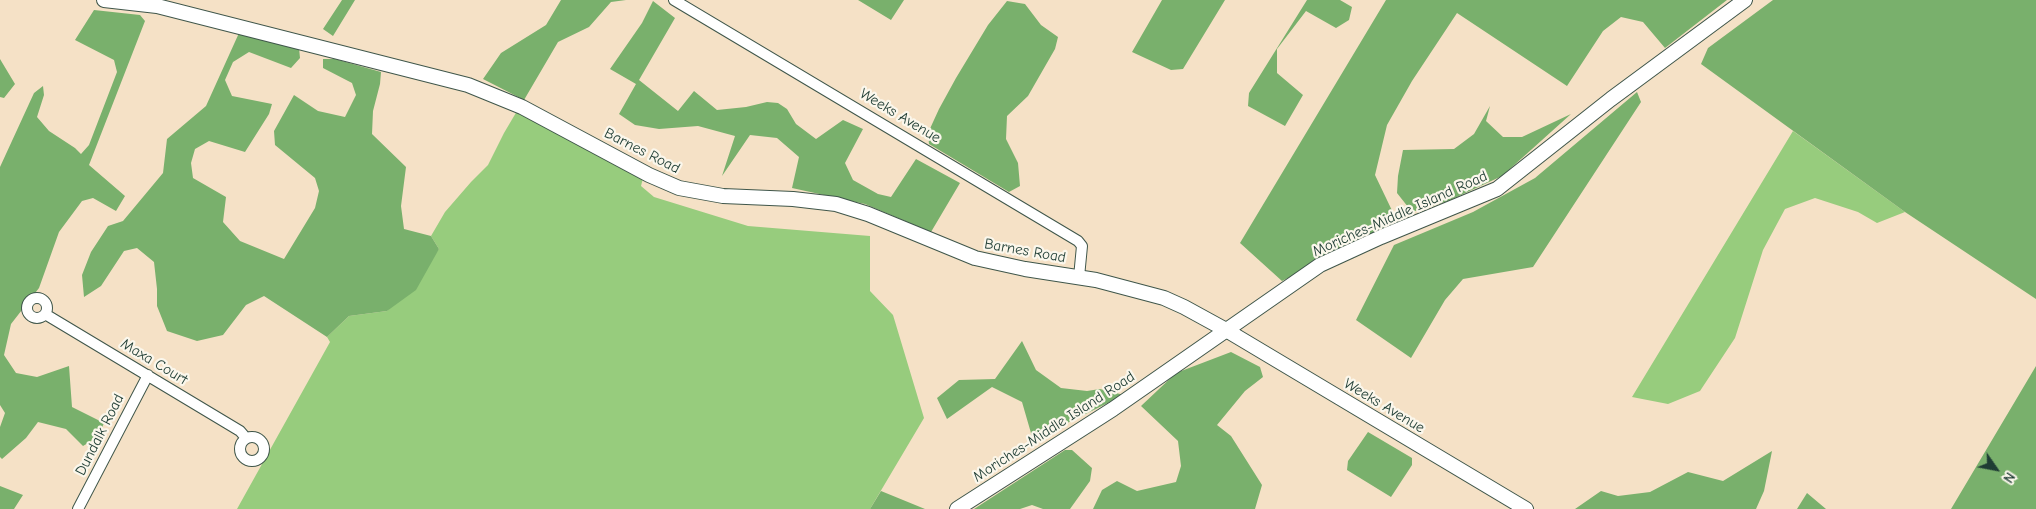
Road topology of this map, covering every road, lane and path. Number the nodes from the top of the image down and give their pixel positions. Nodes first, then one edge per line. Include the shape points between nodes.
1 (104, 0) edge
2 (674, 0) edge
3 (1745, 0) edge
4 (1079, 277) junction
5 (45, 314) dead end
6 (1226, 330) junction
7 (148, 375) junction
8 (246, 438) dead end
9 (78, 509) edge
10 (957, 509) edge
11 (1526, 509) edge

1 - 4 street, Barnes Road via 166,8 468,85 522,107 679,188 723,196 836,204 975,258
2 - 4 street, Weeks Avenue via 1078,241 1082,246
3 - 6 street, Moriches-Middle Island Road via 1497,189 1320,265
4 - 6 street, Barnes Road via 1164,298
5 - 7 street, Maxa Court
6 - 10 street, Moriches-Middle Island Road via 1113,409
6 - 11 street, Weeks Avenue
7 - 8 street, Maxa Court via 240,431
7 - 9 street, Dundalk Road

